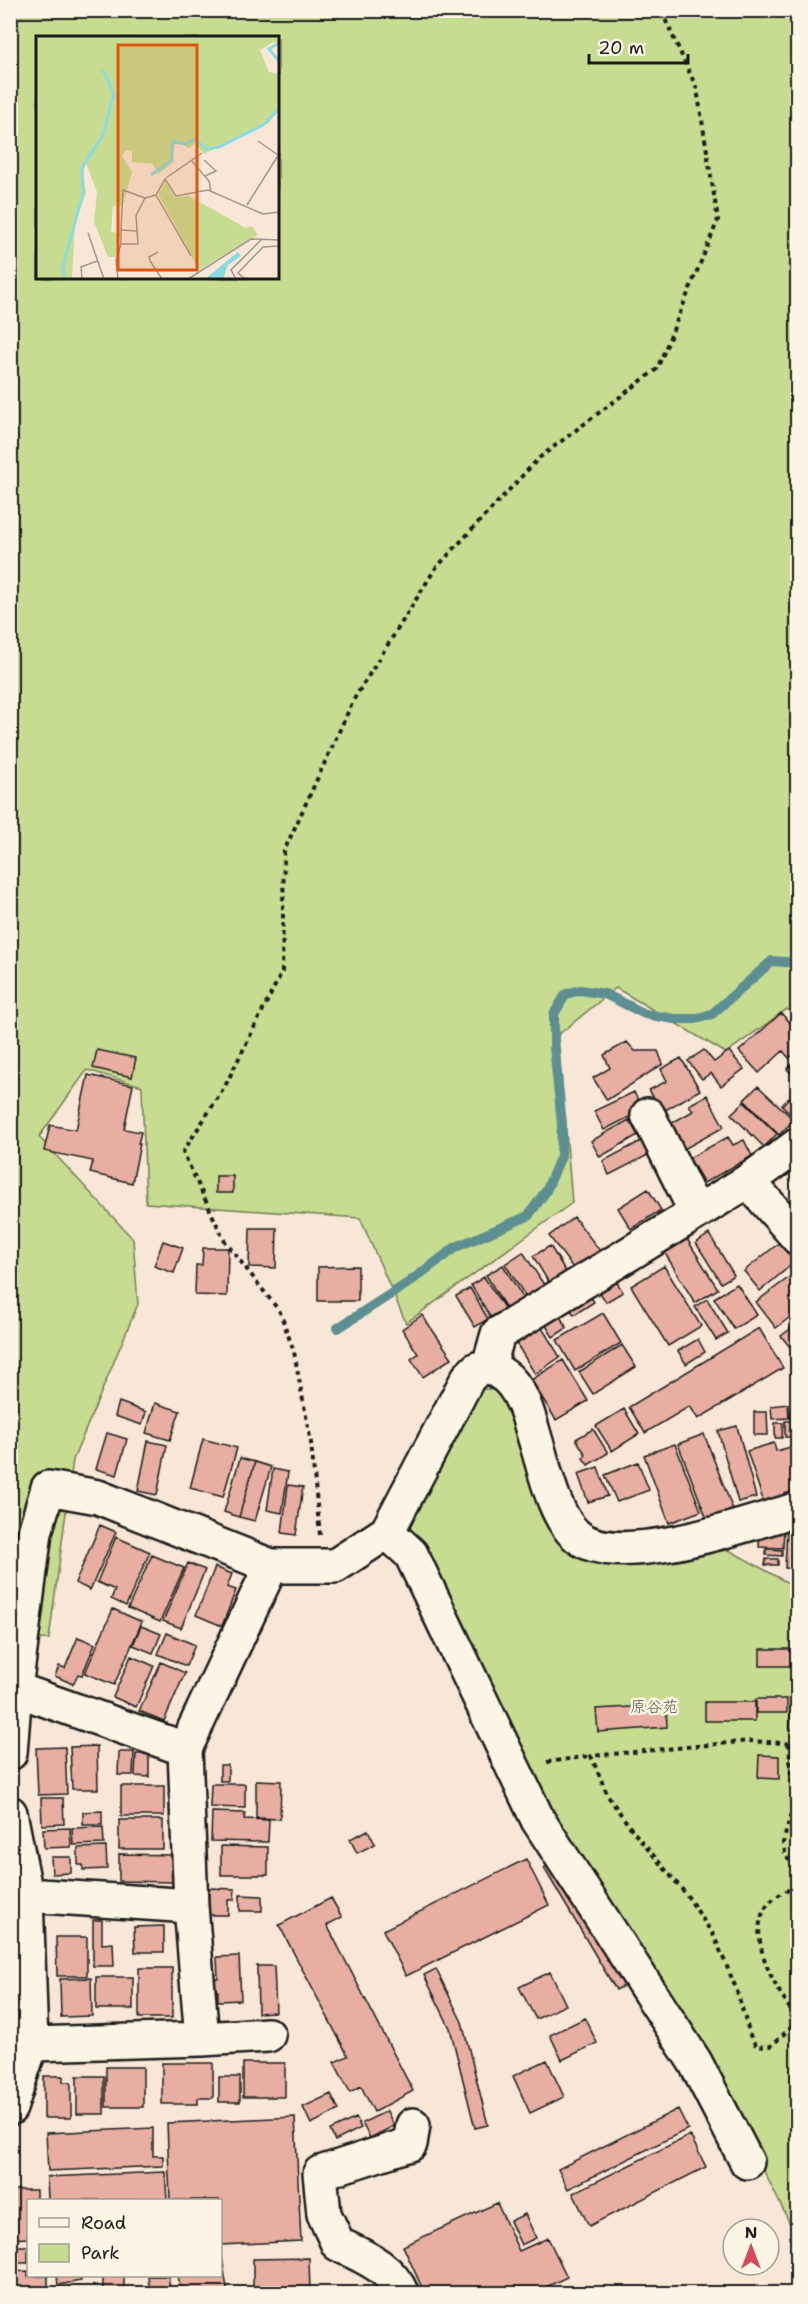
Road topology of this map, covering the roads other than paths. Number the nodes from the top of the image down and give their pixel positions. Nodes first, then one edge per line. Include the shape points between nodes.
1 (648, 1115) dead end
2 (798, 1145) edge
3 (748, 1181) junction
4 (696, 1212) junction
5 (798, 1238) edge
6 (489, 1366) junction
7 (798, 1509) edge
8 (387, 1532) junction
9 (271, 1566) junction
10 (15, 1689) junction
11 (185, 1749) junction
12 (10, 1753) edge
13 (10, 1813) edge
14 (26, 1895) junction
15 (191, 1906) junction
16 (268, 2035) dead end
17 (202, 2039) junction
18 (31, 2043) junction
19 (10, 2108) edge
20 (412, 2125) dead end
21 (747, 2162) dead end
22 (402, 2294) edge

1 - 4 street
2 - 3 street
3 - 4 street
3 - 5 street
4 - 6 street via 498,1334
6 - 7 street via 508,1379 524,1404 554,1499 577,1536 591,1544 638,1549 700,1537
6 - 8 street via 477,1369 468,1378
8 - 9 street via 335,1566
8 - 21 street via 411,1554 538,1820 695,2062
9 - 10 street via 98,1497 48,1488 35,1532
9 - 11 street
10 - 11 street
10 - 12 street
11 - 15 street
13 - 14 street
14 - 15 street
14 - 18 street
15 - 17 street
16 - 17 street
17 - 18 street
18 - 19 street
20 - 22 street via 410,2144 320,2173 324,2214 338,2244 379,2264 397,2281

